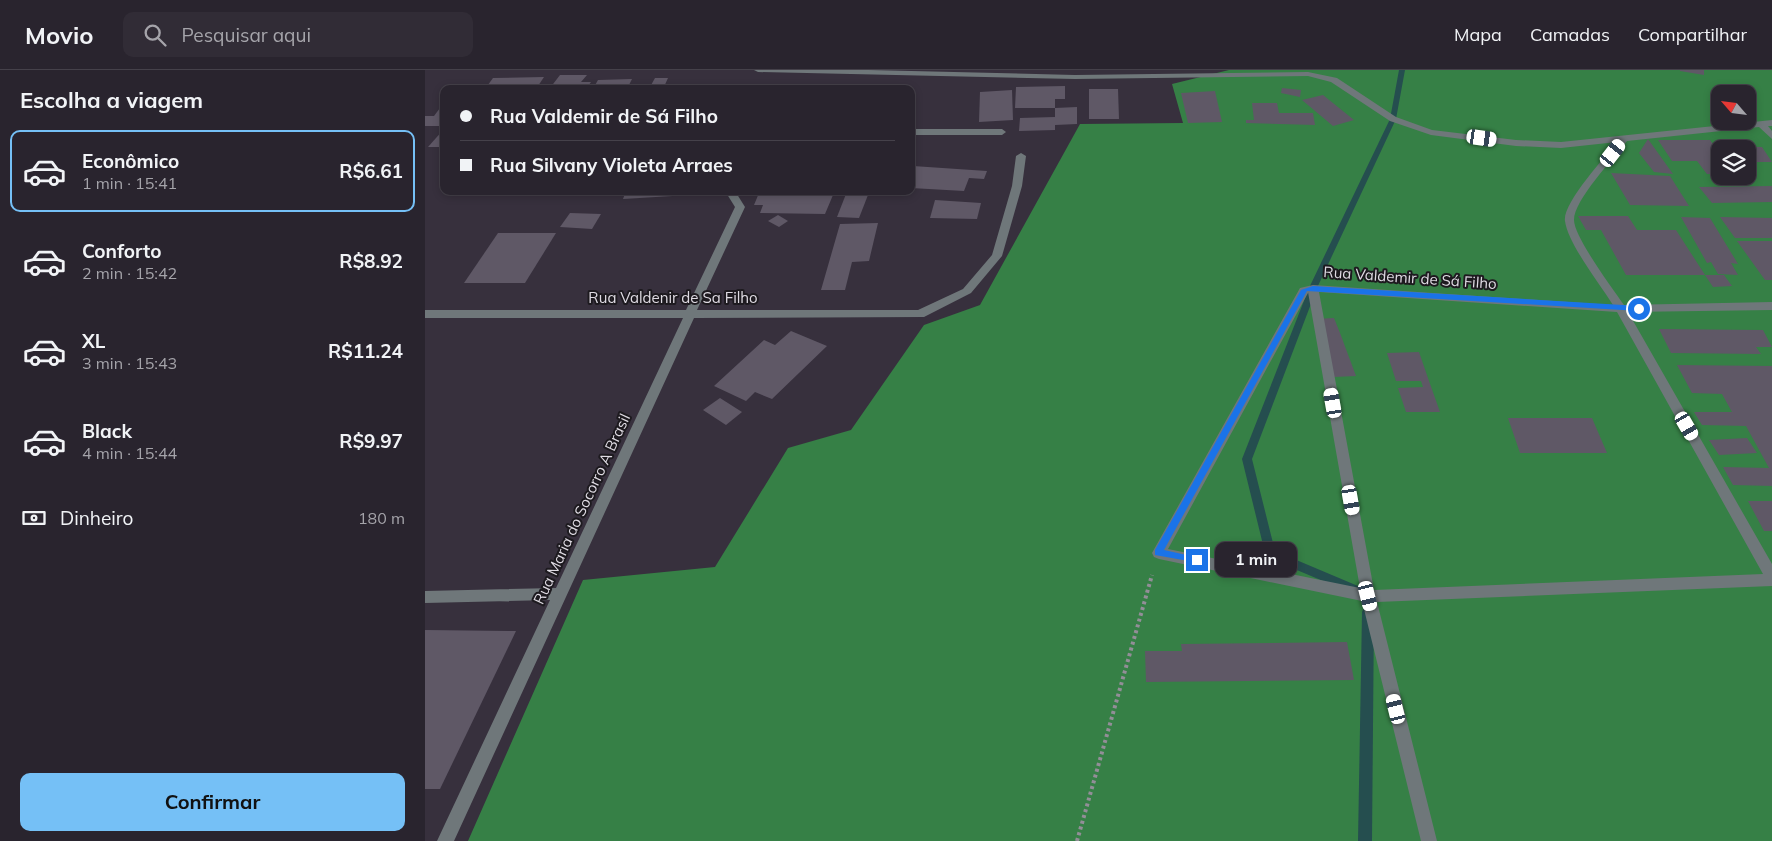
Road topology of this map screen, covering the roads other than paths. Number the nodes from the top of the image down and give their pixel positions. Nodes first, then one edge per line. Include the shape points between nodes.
1 (758, 70) edge
2 (1075, 73) edge
3 (1760, 123) junction
4 (1772, 123) edge
5 (915, 132) edge
6 (1002, 132) dead end
7 (1772, 136) edge
8 (1623, 140) junction
9 (1021, 156) dead end
10 (732, 195) edge
11 (1313, 288) junction
12 (1772, 306) edge
13 (1621, 309) junction
14 (692, 312) junction
15 (425, 314) edge
16 (1772, 578) edge
17 (559, 594) junction
18 (1368, 596) junction
19 (425, 597) edge
20 (445, 841) edge
21 (1429, 841) edge

1 - 2 street
2 - 8 street via 1308,74 1334,80 1393,119 1431,132 1517,143
3 - 4 street
3 - 7 street
3 - 8 street
5 - 6 street
8 - 13 street via 1576,200 1569,220 1576,240
9 - 14 street, Rua Valdenir de Sa Filho via 1017,186 997,256 967,291 920,314
10 - 14 street, Rua Maria do Socorro A Brasil via 740,207
11 - 13 street, Rua Valdemir de Sá Filho
11 - 18 street, Rua Valdemir de Sá Filho
11 - 18 street via 1304,290 1159,553
12 - 13 street, Rua Valdemir de Sá Filho
13 - 16 street
14 - 15 street, Rua Valdenir de Sa Filho
14 - 17 street, Rua Maria do Socorro A Brasil
16 - 18 street
17 - 19 street
17 - 20 street, Rua Maria do Socorro A Brasil
18 - 21 street, Rua Valdemir de Sá Filho

